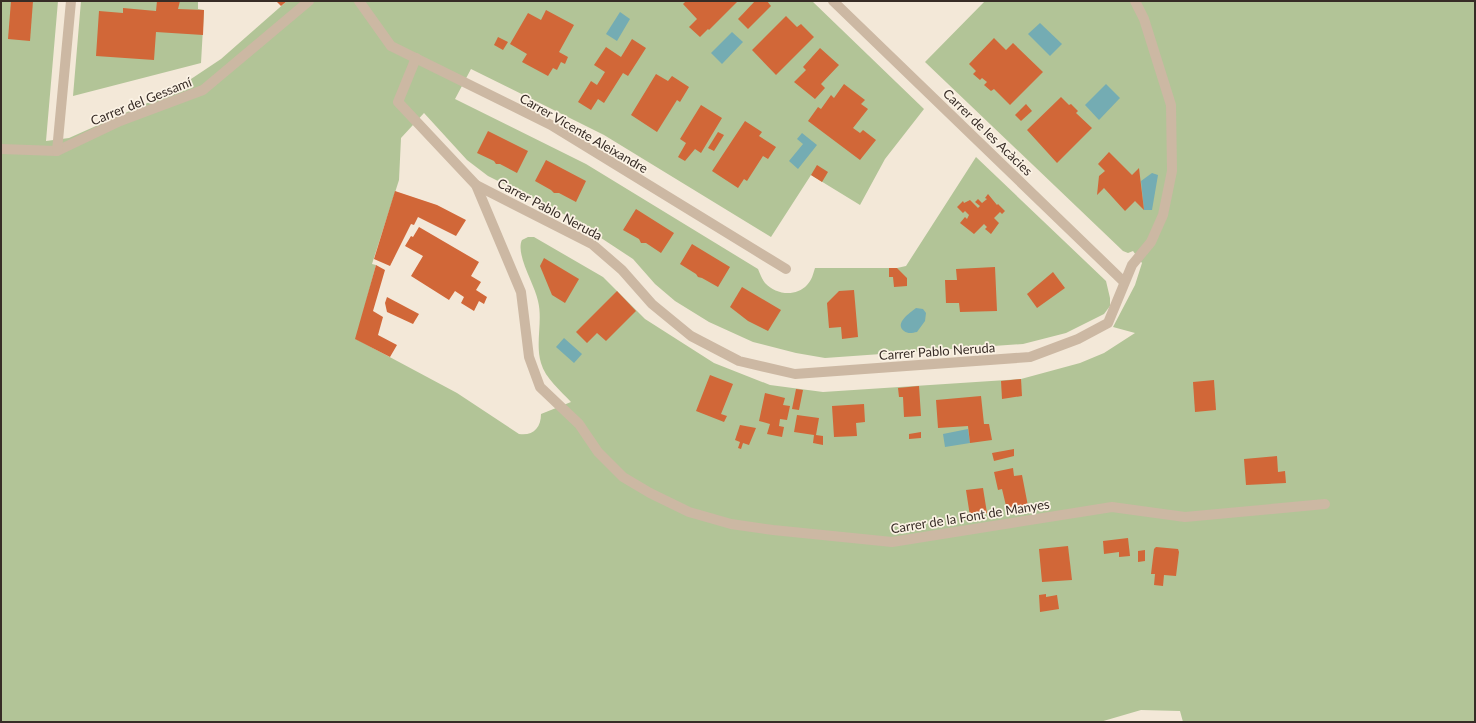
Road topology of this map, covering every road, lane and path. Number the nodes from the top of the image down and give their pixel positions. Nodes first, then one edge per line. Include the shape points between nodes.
1 (71, 1) edge
2 (309, 1) edge
3 (359, 1) edge
4 (833, 1) edge
5 (1136, 1) edge
6 (416, 58) junction
7 (1, 149) edge
8 (57, 151) junction
9 (476, 185) junction
10 (786, 270) dead end
11 (1124, 282) junction
12 (1325, 504) dead end

1 - 8 street
2 - 8 street, Carrer del Gessamí via 203,90 120,121
3 - 6 street, Carrer Vicente Aleixandre via 391,46
4 - 11 street, Carrer de les Acàcies
5 - 11 street, Carrer Pablo Neruda via 1171,106 1172,171 1163,215 1151,242 1132,265
6 - 9 street, Carrer de la Font de Manyes via 398,102
6 - 10 street, Carrer Vicente Aleixandre via 551,125
7 - 8 street, Carrer del Gessamí
9 - 11 street, Carrer Pablo Neruda via 592,244 622,270 652,304 691,336 739,361 796,374 1030,357 1078,339 1108,323
9 - 12 street, Carrer de la Font de Manyes via 521,292 529,357 540,386 579,424 598,452 623,477 690,512 731,524 892,542 1112,506 1185,517

